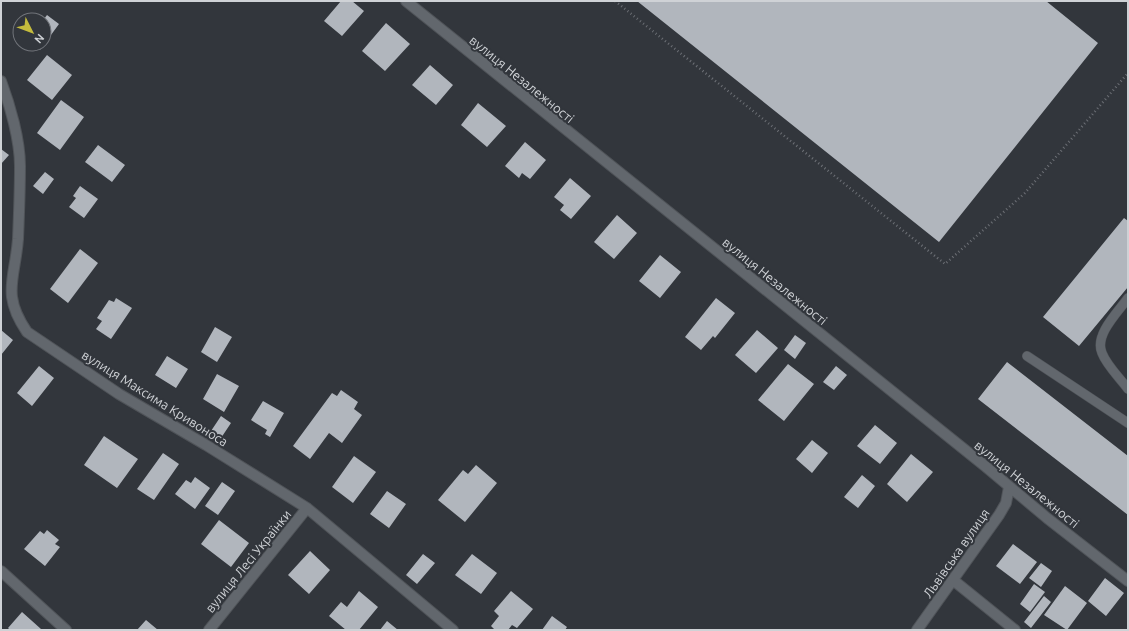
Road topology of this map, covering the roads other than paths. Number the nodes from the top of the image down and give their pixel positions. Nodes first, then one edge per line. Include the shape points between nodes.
1 (406, 1) edge
2 (1, 80) edge
3 (1128, 298) edge
4 (1027, 356) dead end
5 (1128, 388) edge
6 (1128, 423) edge
7 (1009, 487) junction
8 (307, 508) junction
9 (2, 574) edge
10 (953, 580) junction
11 (1128, 581) edge
12 (66, 630) edge
13 (209, 630) edge
14 (453, 630) edge
15 (917, 630) edge
16 (1015, 630) edge

1 - 7 street, вулиця Незалежності
2 - 8 street, вулиця Максима Кривоноса via 10,105 20,164 18,241 11,277 13,304 17,317 27,332 119,394
3 - 5 lane via 1104,332 1100,345 1104,357
4 - 6 lane
7 - 10 street, Львівська вулиця via 1006,503
7 - 11 street, вулиця Незалежності
8 - 13 street, вулиця Лесі Українки
8 - 14 street, вулиця Максима Кривоноса
9 - 12 street
10 - 15 street, Львівська вулиця
10 - 16 street

